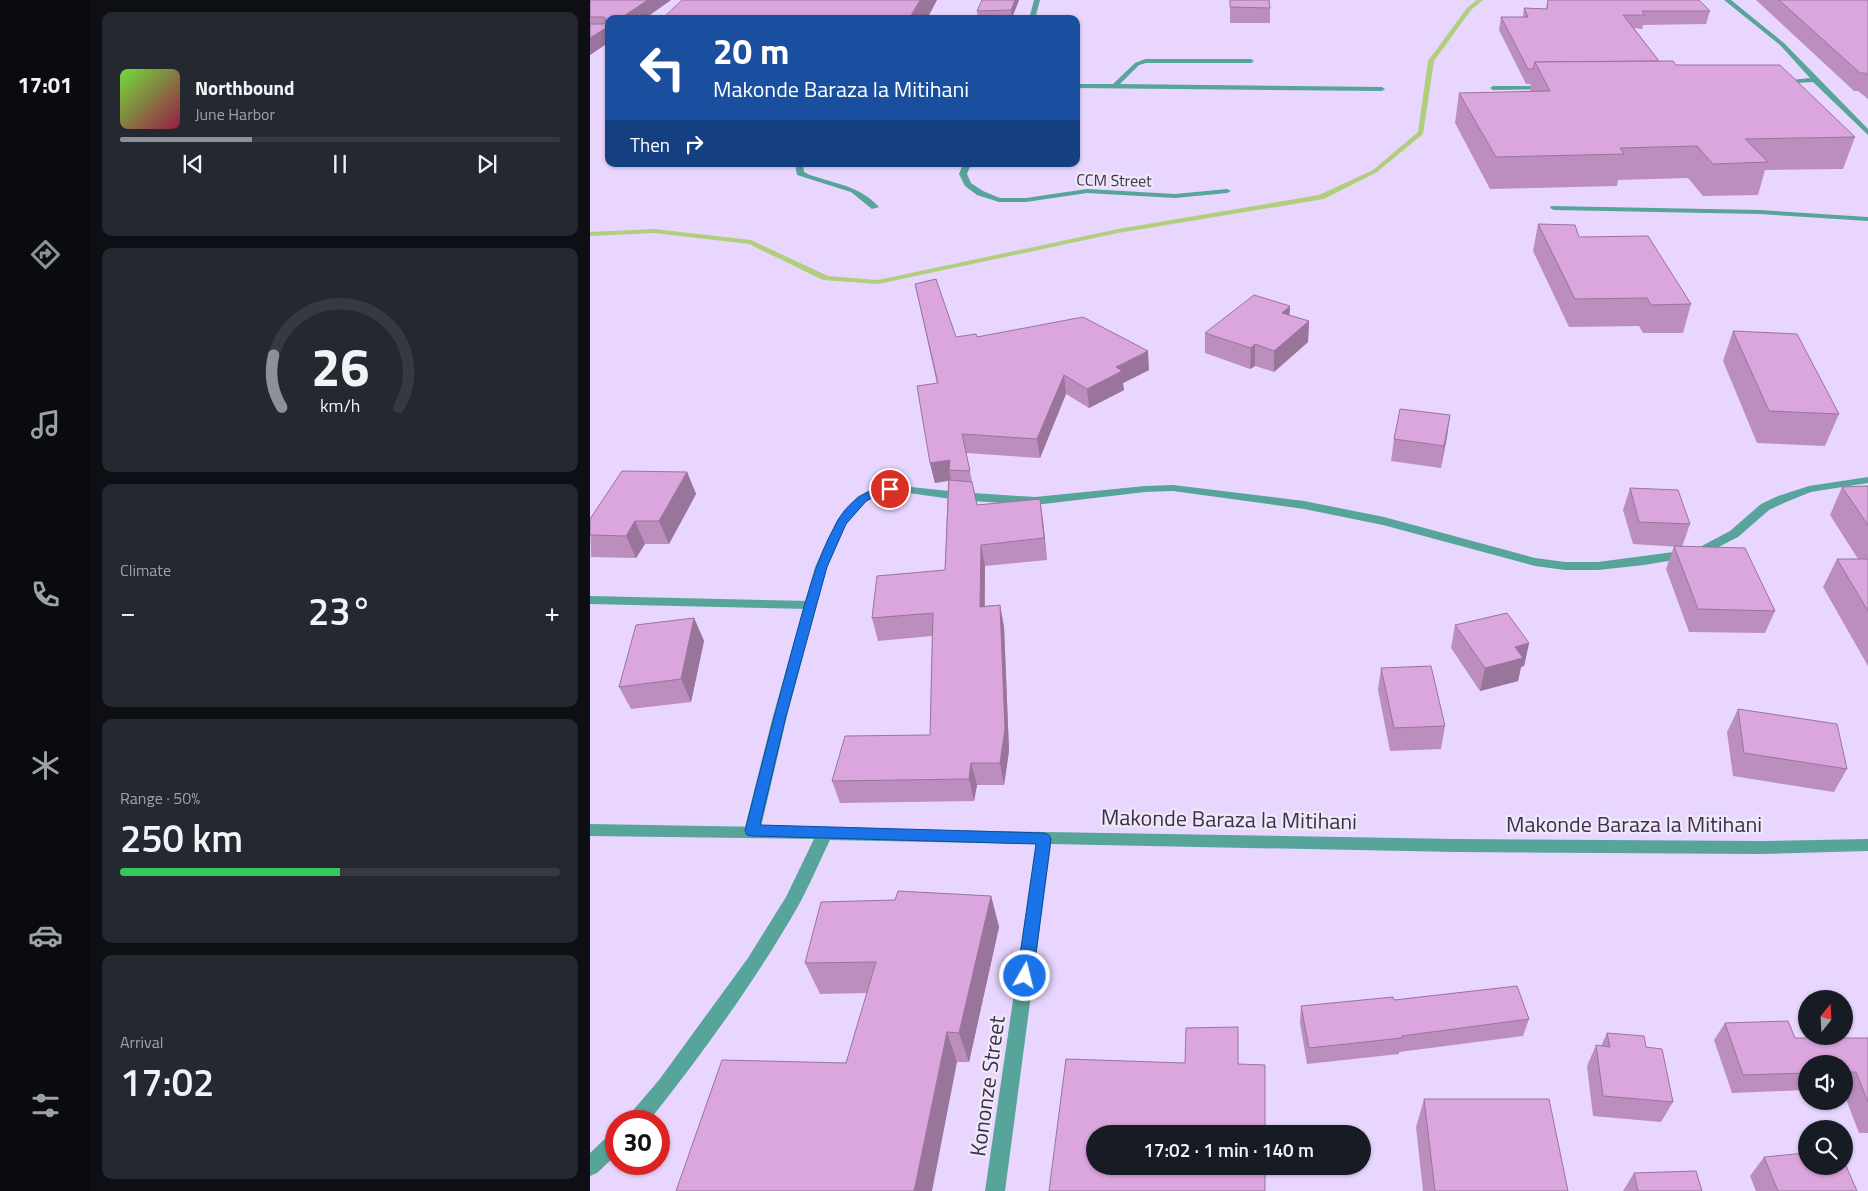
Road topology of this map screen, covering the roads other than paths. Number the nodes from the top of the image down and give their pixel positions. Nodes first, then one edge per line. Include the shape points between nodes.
1 (1038, 0) edge
2 (1727, 0) edge
3 (1033, 15) edge
4 (1251, 61) dead end
5 (1815, 80) junction
6 (1770, 83) edge
7 (1080, 86) edge
8 (1114, 87) junction
9 (1493, 88) dead end
10 (1556, 88) edge
11 (1382, 89) dead end
12 (1868, 132) edge
13 (799, 167) edge
14 (966, 167) edge
15 (1228, 191) dead end
16 (875, 207) dead end
17 (1554, 208) dead end
18 (1868, 219) edge
19 (1868, 480) edge
20 (590, 600) edge
21 (809, 605) junction
22 (590, 830) edge
23 (752, 831) junction
24 (826, 833) junction
25 (1044, 839) junction
26 (1868, 845) edge
27 (646, 1110) edge
28 (605, 1152) edge
29 (590, 1166) edge
30 (995, 1191) edge

1 - 3 street
2 - 5 street via 1782,44
4 - 8 street via 1145,61 1137,64
5 - 6 street
5 - 12 street
7 - 8 street
8 - 11 street
9 - 10 street
13 - 16 street via 800,173 810,179 860,194
14 - 15 street, CCM Street via 963,174 968,184 999,200 1026,200 1087,191 1174,196
17 - 18 street via 1752,212
19 - 21 street via 1809,490 1782,499 1765,508 1734,534 1699,552 1598,566 1535,562 1384,521 1304,505 1173,488 1144,488 1035,500 890,489 876,491 862,499 841,523 821,567
20 - 21 street
21 - 23 street
22 - 23 street, Makonde Baraza la Mitihani
23 - 24 street, Makonde Baraza la Mitihani
24 - 25 street, Makonde Baraza la Mitihani
24 - 27 street via 792,902 754,963
25 - 26 street, Makonde Baraza la Mitihani via 1465,846
25 - 30 street, Kononze Street
28 - 29 street

